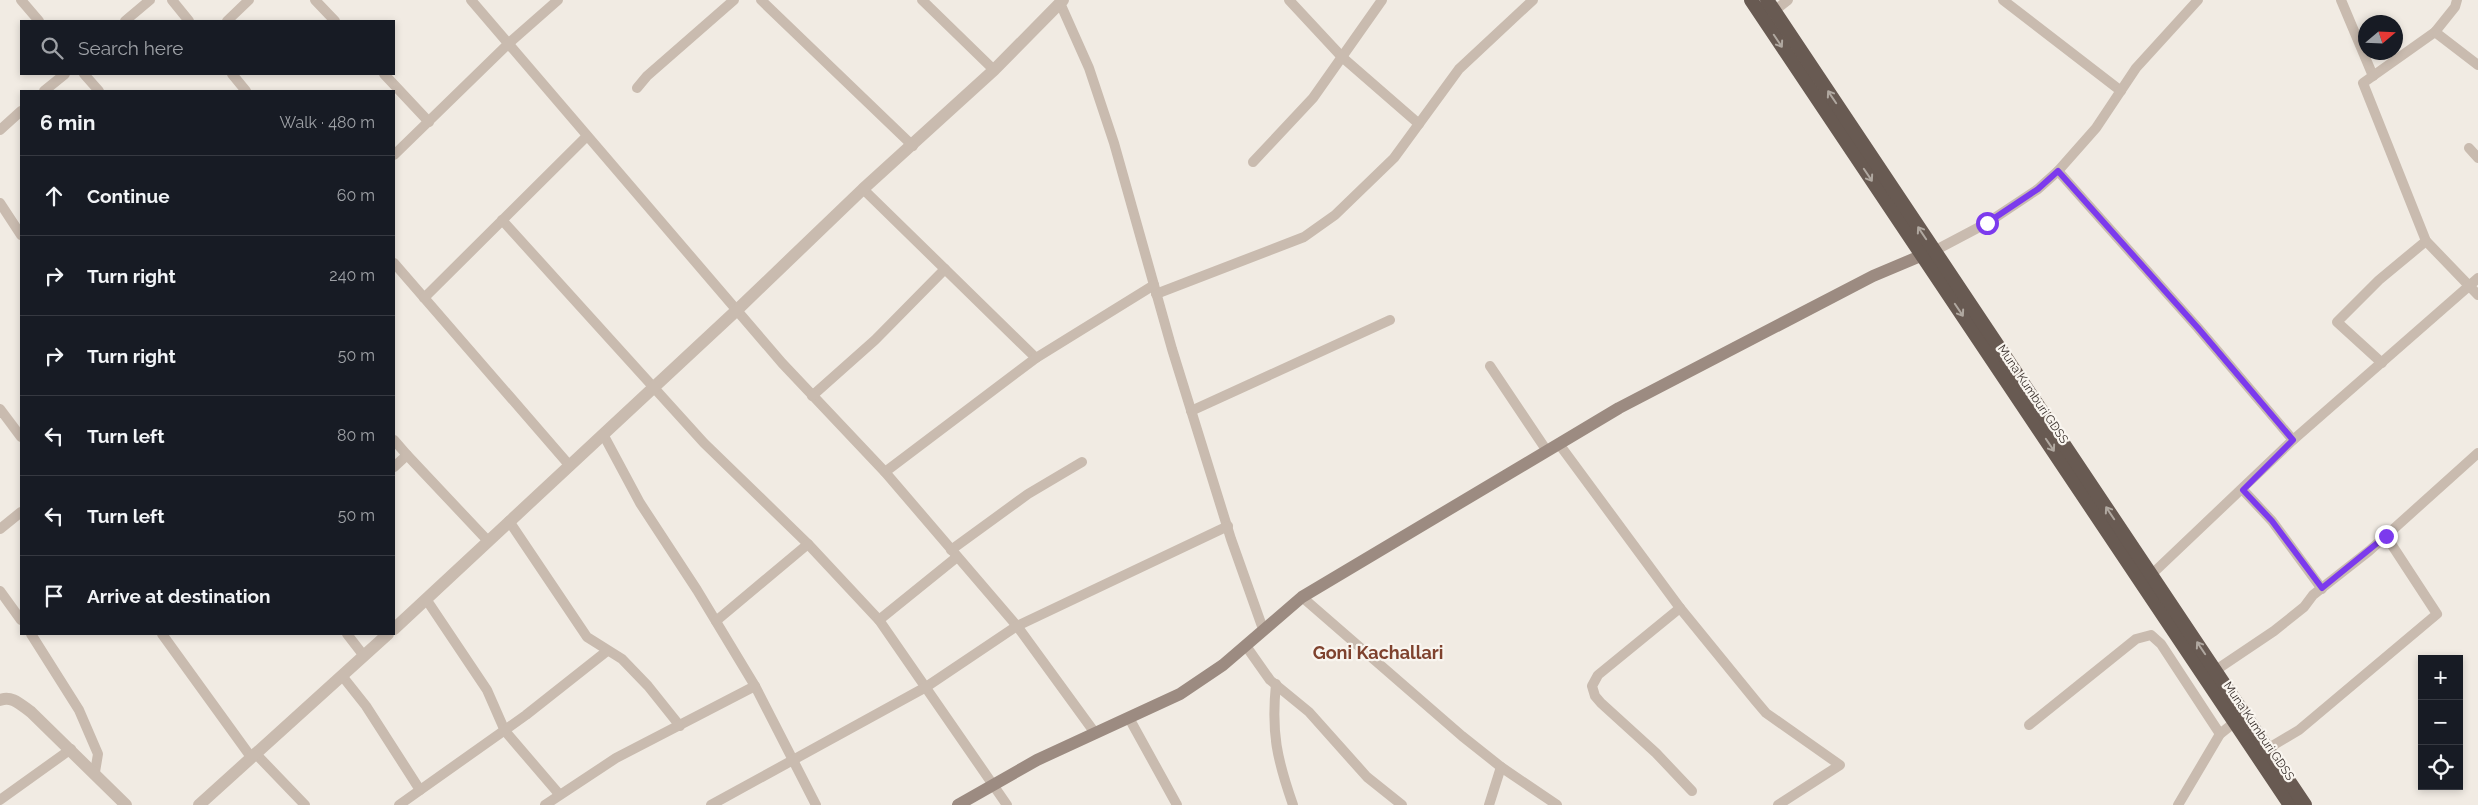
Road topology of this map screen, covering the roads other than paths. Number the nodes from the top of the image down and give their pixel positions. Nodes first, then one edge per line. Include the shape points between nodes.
1 (21, 0) edge
2 (150, 0) edge
3 (172, 0) edge
4 (249, 0) edge
5 (315, 0) edge
6 (471, 0) edge
7 (558, 0) edge
8 (734, 0) edge
9 (761, 0) edge
10 (922, 0) edge
11 (1289, 0) edge
12 (1382, 0) edge
13 (1533, 0) edge
14 (1751, 0) edge
15 (1788, 0) edge
16 (2003, 0) edge
17 (2198, 0) edge
18 (2341, 0) edge
19 (2457, 0) edge
20 (1061, 1) edge
21 (1771, 5) edge
22 (38, 20) edge
23 (126, 20) edge
24 (188, 20) edge
25 (228, 20) edge
26 (334, 20) edge
27 (2435, 32) junction
28 (508, 44) junction
29 (1342, 57) junction
30 (2478, 65) edge
31 (994, 70) junction
32 (64, 75) edge
33 (85, 75) edge
34 (233, 75) edge
35 (385, 75) edge
36 (2373, 76) junction
37 (637, 88) dead end
38 (45, 90) edge
39 (98, 90) edge
40 (245, 90) edge
41 (2121, 91) junction
42 (20, 112) edge
43 (429, 122) junction
44 (1419, 124) junction
45 (0, 130) edge
46 (587, 136) junction
47 (913, 146) junction
48 (2469, 148) dead end
49 (395, 155) edge
50 (2478, 158) edge
51 (1253, 162) dead end
52 (2058, 171) junction
53 (863, 189) junction
54 (0, 203) edge
55 (502, 220) junction
56 (20, 233) edge
57 (2426, 241) junction
58 (1928, 254) junction
59 (395, 264) edge
60 (945, 269) junction
61 (2478, 278) edge
62 (2470, 286) junction
63 (1155, 289) junction
64 (2478, 295) edge
65 (424, 298) junction
66 (738, 309) junction
67 (1390, 320) dead end
68 (1036, 358) junction
69 (2382, 363) junction
70 (1490, 366) dead end
71 (655, 386) junction
72 (812, 396) junction
73 (1191, 410) junction
74 (1, 412) edge
75 (603, 434) junction
76 (20, 436) edge
77 (2293, 440) junction
78 (395, 441) edge
79 (1559, 444) junction
80 (1547, 451) junction
81 (2478, 453) edge
82 (406, 455) junction
83 (1082, 462) dead end
84 (395, 466) edge
85 (570, 466) junction
86 (885, 472) junction
87 (2243, 490) junction
88 (20, 513) edge
89 (509, 521) junction
90 (2, 524) edge
91 (1228, 526) junction
92 (2386, 536) junction
93 (488, 541) junction
94 (808, 544) junction
95 (954, 553) junction
96 (2152, 574) junction
97 (2322, 588) junction
98 (0, 591) edge
99 (1302, 597) junction
100 (426, 599) junction
101 (1680, 608) junction
102 (20, 619) edge
103 (878, 620) junction
104 (716, 621) junction
105 (1017, 626) junction
106 (395, 628) edge
107 (1262, 629) junction
108 (32, 635) edge
109 (163, 635) edge
110 (348, 635) edge
111 (387, 635) edge
112 (1246, 646) junction
113 (607, 651) junction
114 (364, 656) junction
115 (2216, 670) junction
116 (343, 676) junction
117 (1276, 684) junction
118 (755, 686) junction
119 (926, 687) junction
120 (2, 696) edge
121 (1129, 718) junction
122 (2240, 718) junction
123 (2029, 725) dead end
124 (680, 726) junction
125 (504, 731) junction
126 (1095, 733) junction
127 (2220, 734) junction
128 (71, 749) junction
129 (2267, 749) junction
130 (253, 755) junction
131 (792, 760) junction
132 (1501, 767) junction
133 (95, 772) junction
134 (993, 785) junction
135 (420, 790) junction
136 (1692, 791) dead end
137 (557, 799) edge
138 (0, 800) edge
139 (1554, 804) edge
140 (126, 805) edge
141 (199, 805) edge
142 (305, 805) edge
143 (399, 805) edge
144 (545, 805) edge
145 (712, 805) edge
146 (816, 805) edge
147 (958, 805) edge
148 (1007, 805) edge
149 (1177, 805) edge
150 (1293, 805) edge
151 (1402, 805) edge
152 (1489, 805) edge
153 (1778, 805) edge
154 (2178, 805) edge
155 (2290, 805) edge
156 (2305, 805) edge

1 - 22 street
2 - 23 street
3 - 24 street
4 - 25 street
5 - 26 street
6 - 28 street
7 - 28 street
8 - 37 street
9 - 47 street
10 - 31 street
11 - 29 street
12 - 29 street
13 - 44 street via 1459,69
14 -> 58 highway, Muna Kumburi GDSS
15 - 21 street
16 - 41 street
17 - 41 street via 2136,68
18 - 36 street
19 - 27 street
20 - 31 street
20 - 63 street via 1114,143
58 -> 21 highway, Muna Kumburi GDSS
27 - 30 street
27 - 36 street
28 - 43 street
28 - 46 street
29 - 44 street
29 - 51 street via 1314,98
31 - 47 street
32 - 38 street
33 - 39 street
34 - 40 street
35 - 43 street
36 - 57 street via 2362,83
41 - 52 street via 2096,128
42 - 45 street
43 - 49 street
44 - 63 street via 1394,158 1322,226 1304,238
46 - 55 street
46 - 66 street
47 - 53 street
48 - 50 street
52 - 58 street via 2038,189 1987,223
52 - 77 street
53 - 60 street
53 - 66 street
54 - 56 street
55 - 65 street
55 - 71 street
57 - 62 street
57 - 69 street via 2379,280 2337,322
58 - 79 main road via 1847,289 1626,404
96 -> 58 highway, Muna Kumburi GDSS
58 -> 122 highway, Muna Kumburi GDSS
59 - 65 street
60 - 68 street
60 - 72 street via 875,340
61 - 62 street
62 - 64 street
62 - 69 street
63 - 68 street
63 - 73 street
65 - 85 street
66 - 71 street
66 - 72 street
67 - 73 street
68 - 86 street
69 - 77 street
70 - 80 street
71 - 75 street
71 - 94 street via 704,443
72 - 86 street
73 - 91 street
74 - 76 street
75 - 85 street
75 - 104 street via 640,503
77 - 87 street
78 - 82 street
79 - 80 main road
79 - 101 street
80 - 99 main road
81 - 92 street
82 - 84 street
82 - 93 street
83 - 95 street via 1028,494
85 - 89 street
86 - 95 street
87 - 96 street
87 - 97 street via 2272,521
88 - 90 street
89 - 93 street
89 - 113 street via 587,637
91 - 105 street
91 - 107 street
92 - 97 street
92 - 129 street via 2438,614 2298,730
93 - 100 street
94 - 103 street
94 - 104 street
95 - 103 street
95 - 105 street
115 -> 96 highway, Muna Kumburi GDSS
97 - 115 street via 2274,631
98 - 102 street
99 - 107 main road
99 - 132 street
100 - 106 street
100 - 125 street via 487,690
101 - 136 street via 1598,675 1592,686 1601,703
101 - 153 street via 1766,712 1840,765
103 - 119 street
104 - 118 street
105 - 119 street
105 - 126 street
107 - 112 main road
108 - 133 street via 79,710 98,754
109 - 130 street
110 - 114 street
111 - 114 street
112 - 117 street
112 - 121 main road via 1180,694
113 - 124 street via 622,659
113 - 125 street
114 - 116 street
115 - 122 highway, Muna Kumburi GDSS
116 - 130 street
116 - 135 street
117 - 150 street via 1272,718 1275,743
117 - 151 street via 1309,712 1367,777
118 - 124 street
118 - 131 street
119 - 131 street
119 - 134 street
120 - 128 street via 24,706
121 - 126 main road
121 - 149 street
122 - 127 street
122 - 129 highway, Muna Kumburi GDSS
122 - 155 highway, Muna Kumburi GDSS
123 - 127 street via 2136,639 2151,635 2161,644
124 - 137 street via 616,758
125 - 135 street
125 - 137 street
126 - 134 main road
127 - 154 street
128 - 133 street
128 - 138 street
129 - 156 highway, Muna Kumburi GDSS
130 - 141 street
130 - 142 street
131 - 145 street
131 - 146 street
132 - 139 street
132 - 152 street
133 - 140 street
134 - 147 main road
134 - 148 street
135 - 143 street
137 - 144 street

